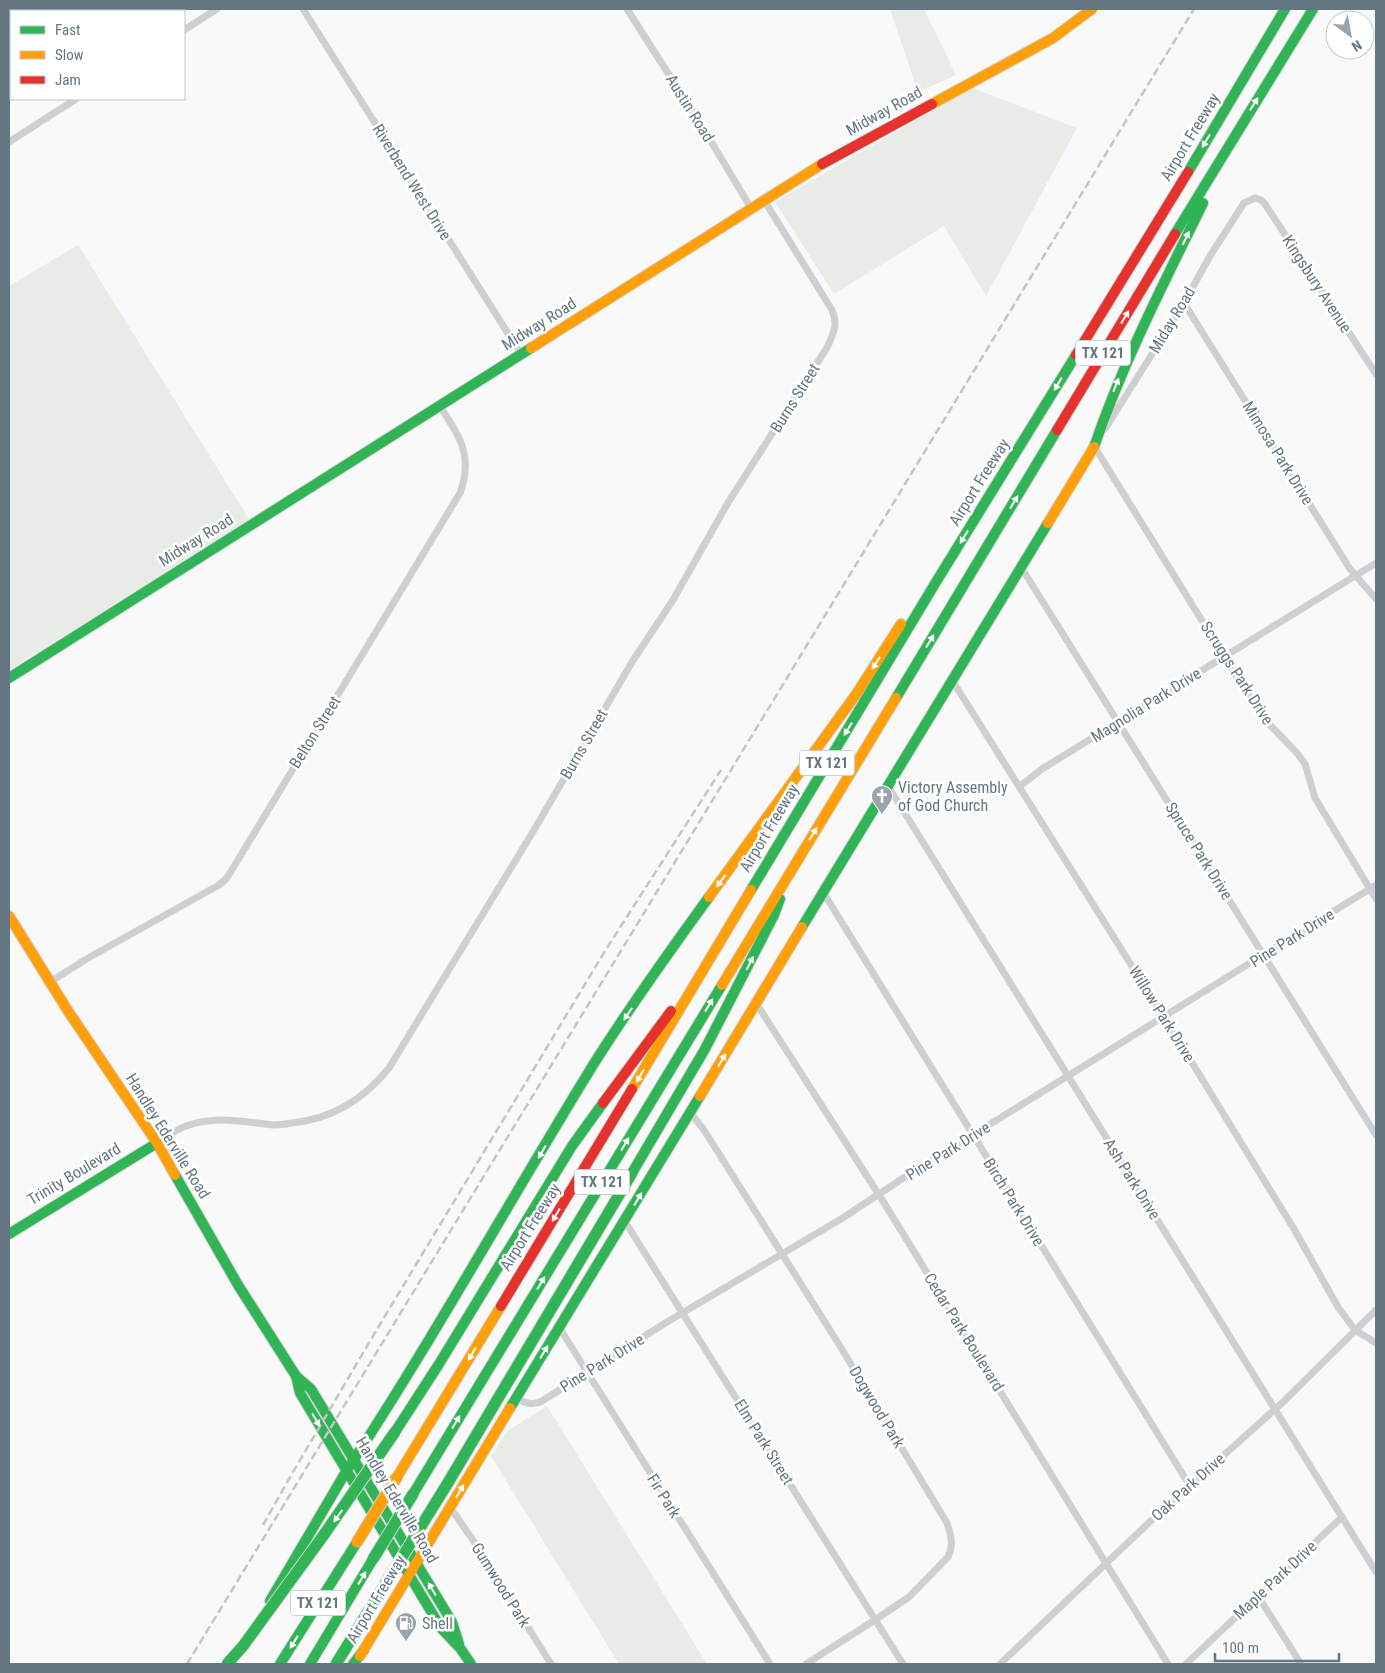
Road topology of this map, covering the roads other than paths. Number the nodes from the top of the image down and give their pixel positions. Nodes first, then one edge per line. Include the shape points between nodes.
1 (217, 9) edge
2 (303, 9) edge
3 (627, 9) edge
4 (1092, 9) edge
5 (1285, 9) edge
6 (1313, 9) edge
7 (185, 29) edge
8 (74, 100) edge
9 (1238, 130) junction
10 (9, 142) edge
11 (1255, 198) joint
12 (764, 200) junction
13 (750, 208) junction
14 (1184, 303) junction
15 (521, 354) junction
16 (1376, 374) edge
17 (439, 405) junction
18 (1094, 447) junction
19 (1376, 563) edge
20 (1021, 568) junction
21 (1356, 575) junction
22 (936, 582) junction
23 (1376, 599) edge
24 (1225, 656) junction
25 (9, 678) edge
26 (952, 680) junction
27 (1119, 721) junction
28 (888, 786) junction
29 (1020, 786) junction
30 (791, 870) junction
31 (1373, 887) edge
32 (823, 892) junction
33 (1376, 900) edge
34 (10, 922) edge
35 (719, 944) junction
36 (1263, 956) junction
37 (50, 982) junction
38 (756, 1003) junction
39 (1164, 1017) junction
40 (1068, 1076) junction
41 (690, 1112) junction
42 (972, 1136) junction
43 (1376, 1136) edge
44 (157, 1143) junction
45 (879, 1194) junction
46 (624, 1220) junction
47 (9, 1234) edge
48 (782, 1254) junction
49 (1376, 1310) edge
50 (682, 1312) junction
51 (559, 1328) junction
52 (1355, 1330) junction
53 (1376, 1343) edge
54 (588, 1372) junction
55 (296, 1376) junction
56 (516, 1398) junction
57 (1276, 1408) junction
58 (354, 1459) junction
59 (346, 1470) junction
60 (1190, 1486) junction
61 (450, 1507) junction
62 (1342, 1517) junction
63 (416, 1563) junction
64 (1107, 1564) junction
65 (1376, 1572) edge
66 (410, 1574) junction
67 (1258, 1596) junction
68 (876, 1620) junction
69 (460, 1648) junction
70 (227, 1664) edge
71 (233, 1664) edge
72 (280, 1664) edge
73 (310, 1664) edge
74 (336, 1664) edge
75 (354, 1664) edge
76 (471, 1664) edge
77 (550, 1664) edge
78 (770, 1664) edge
79 (806, 1664) edge
80 (903, 1664) edge
81 (1000, 1664) edge
82 (1168, 1664) edge
83 (1186, 1664) edge
84 (1300, 1664) edge

1 - 7 street
2 - 15 street, Riverbend West Drive
3 - 13 street, Austin Road
4 - 12 main road, Midway Road via 1053,38 827,161
5 -> 22 main road, Airport Freeway / TX 121
9 -> 6 main road, Airport Freeway / TX 121
8 - 10 street
18 -> 9 main road, Airport Freeway via 1120,373
30 -> 9 main road, Airport Freeway / TX 121
11 - 14 street, Miday Road via 1244,203
11 - 16 street, Kingsbury Avenue via 1265,204
12 - 13 main road, Midway Road
12 - 44 street, Burns Street via 836,318 828,346 729,501 389,1068 354,1102 306,1122 275,1125 227,1119 186,1126
13 - 15 main road, Midway Road
14 - 18 street, Miday Road
14 - 21 street, Mimosa Park Drive
15 - 17 main road, Midway Road
17 - 25 main road, Midway Road
17 - 37 street, Belton Street via 459,436 465,453 467,470 460,493 227,878 219,886
18 - 20 main road, Airport Freeway
18 - 24 street, Scruggs Park Drive
19 - 21 street, Magnolia Park Drive
20 - 26 main road, Airport Freeway
20 - 27 street, Spruce Park Drive
21 - 23 street, Mimosa Park Drive
21 - 24 street, Magnolia Park Drive
22 -> 35 main road, Airport Freeway / TX 121
22 -> 58 main road via 914,605 857,693 670,951 594,1064
24 - 27 street, Magnolia Park Drive
24 - 31 street, Scruggs Park Drive via 1268,723 1305,764 1315,798
26 - 28 main road, Airport Freeway
26 - 29 street, Willow Park Drive
27 - 29 street, Magnolia Park Drive
27 - 36 street, Spruce Park Drive
28 - 32 main road, Airport Freeway
28 - 40 street, Ash Park Drive
29 - 39 street, Willow Park Drive
73 -> 30 main road, Airport Freeway / TX 121, bridge
74 -> 30 main road, bridge via 467,1453 700,1057 774,915
31 - 33 street, Scruggs Park Drive
31 - 36 street, Pine Park Drive
32 - 38 main road, Airport Freeway
32 - 42 street, Birch Park Drive
34 - 37 main road, Handley Ederville Road
35 -> 70 main road, bridge via 572,1146 395,1432 323,1536
35 -> 72 main road, Airport Freeway / TX 121, bridge via 397,1477
36 - 39 street, Pine Park Drive
36 - 43 street, Spruce Park Drive
37 - 44 main road, Handley Ederville Road
41 -> 38 main road, Airport Freeway
38 - 45 street, Cedar Park Boulevard
39 - 40 street, Pine Park Drive
39 - 52 street, Willow Park Drive via 1294,1229 1338,1308
40 - 42 street, Pine Park Drive
40 - 57 street, Ash Park Drive
46 -> 41 main road, Airport Freeway
41 - 48 street, Dogwood Park
42 - 45 street, Pine Park Drive
42 - 60 street, Birch Park Drive
44 - 47 main road, Trinity Boulevard
44 - 55 main road, Handley Ederville Road via 238,1285
45 - 48 street, Pine Park Drive
45 - 64 street, Cedar Park Boulevard
46 - 50 street, Elm Park Street
46 - 51 main road, Airport Freeway
48 - 50 street, Pine Park Drive
48 - 68 street, Dogwood Park via 947,1523 952,1539 948,1557 908,1597
49 - 52 street, Oak Park Drive
50 - 54 street, Pine Park Drive
50 - 68 street, Elm Park Street
51 - 54 street, Fir Park
56 -> 51 main road, Airport Freeway
52 - 53 street, Willow Park Drive
52 - 57 street, Oak Park Drive
54 - 56 street, Pine Park Drive via 537,1403 528,1404
54 - 78 street, Fir Park
55 - 58 main road, Handley Ederville Road via 311,1389
55 -> 59 main road, Handley Ederville Road via 300,1394
61 -> 56 main road, Airport Freeway
57 - 60 street, Oak Park Drive
57 - 62 street, Ash Park Drive
58 - 59 main road
58 - 63 main road, Handley Ederville Road
59 - 66 main road, Handley Ederville Road
59 - 71 main road
60 - 64 street, Oak Park Drive
61 - 63 main road, Airport Freeway
61 - 77 street, Gumwood Park
62 - 65 street, Ash Park Drive
62 - 67 street, Maple Park Drive
63 - 66 main road, Airport Freeway
69 -> 63 main road, Handley Ederville Road via 452,1622
64 - 81 street, Oak Park Drive
64 - 82 street, Cedar Park Boulevard
66 - 69 main road, Handley Ederville Road via 441,1628
66 - 75 main road, Airport Freeway
67 - 83 street, Maple Park Drive
67 - 84 street
68 - 79 street, Dogwood Park
68 - 80 street, Elm Park Street
69 - 76 main road, Handley Ederville Road

